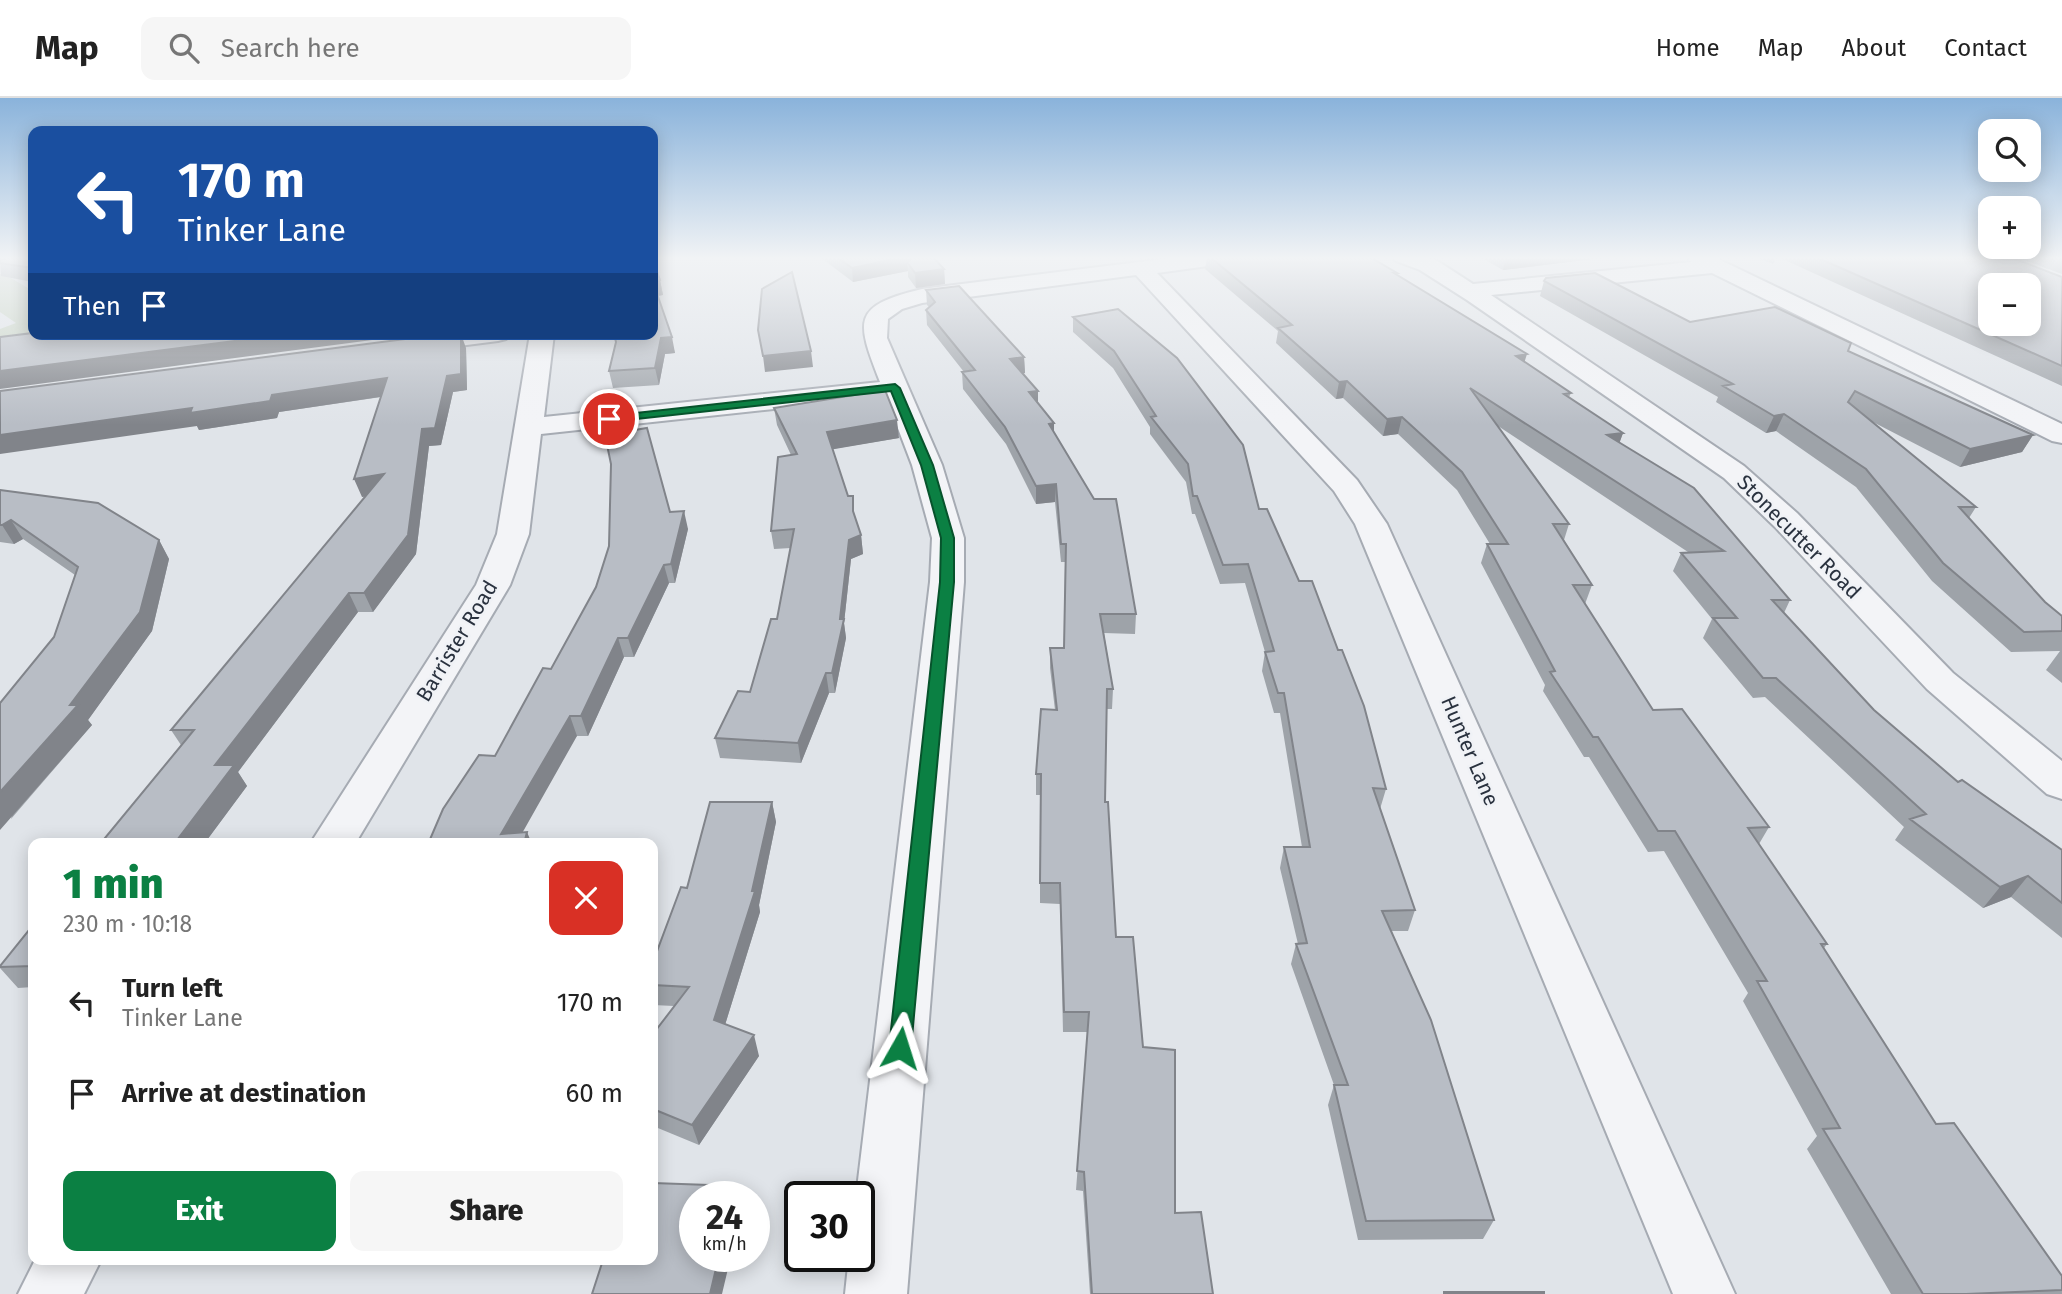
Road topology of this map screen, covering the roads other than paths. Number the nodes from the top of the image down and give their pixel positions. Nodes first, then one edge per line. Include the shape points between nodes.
1 (879, 313) edge
2 (1184, 313) edge
3 (1500, 313) edge
4 (1811, 313) edge
5 (454, 340) edge
6 (541, 340) edge
7 (387, 349) edge
8 (895, 388) junction
9 (531, 427) junction
10 (2062, 435) edge
11 (2062, 784) edge
12 (336, 838) edge
13 (67, 1265) edge
14 (49, 1294) edge
15 (876, 1294) edge
16 (1704, 1294) edge

1 - 8 street via 872,326
2 - 16 street, Hunter Lane via 1346,486 1371,524
3 - 11 street, Stonecutter Road via 1734,472 1940,681
4 - 10 street
5 - 7 street
6 - 9 street, Barrister Road
8 - 9 street
8 - 15 street via 927,465 948,538
9 - 12 street, Barrister Road via 513,534 494,586
13 - 14 street

